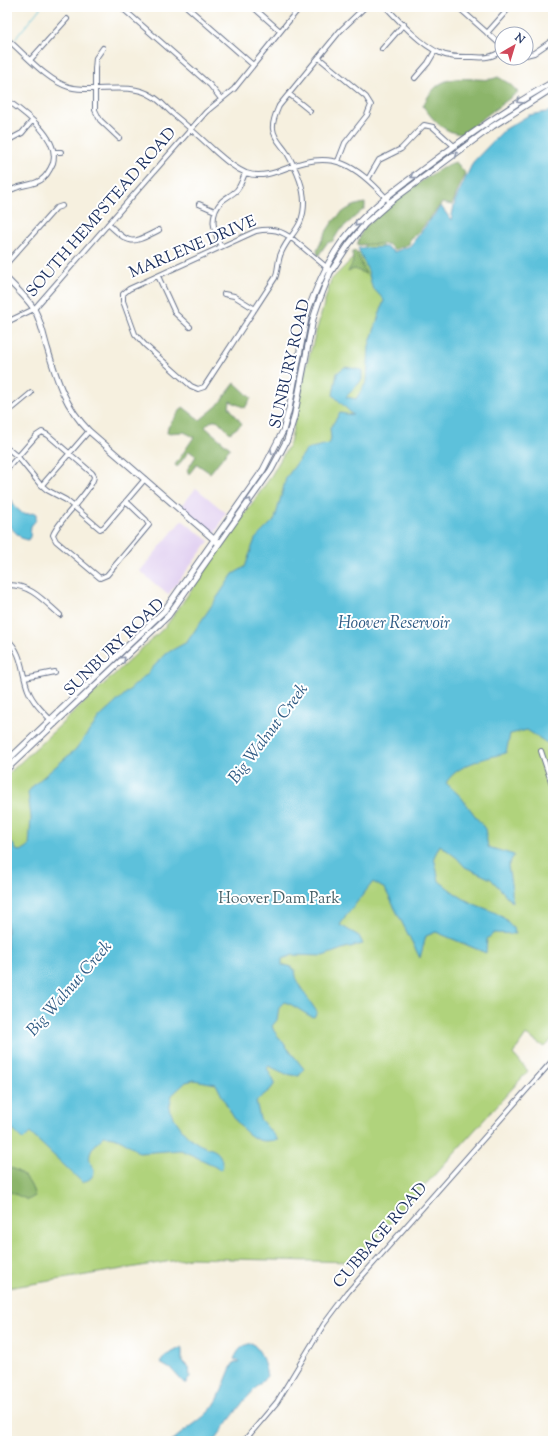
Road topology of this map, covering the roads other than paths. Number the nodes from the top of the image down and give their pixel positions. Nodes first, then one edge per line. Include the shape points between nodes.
1 (121, 7) edge
2 (187, 7) edge
3 (254, 7) edge
4 (300, 7) edge
5 (365, 7) edge
6 (386, 7) edge
7 (458, 7) edge
8 (510, 7) edge
9 (67, 19) dead end
10 (404, 24) junction
11 (280, 31) junction
12 (487, 33) junction
13 (7, 38) edge
14 (494, 39) edge
15 (553, 40) edge
16 (103, 48) dead end
17 (382, 49) dead end
18 (435, 51) junction
19 (534, 53) edge
20 (494, 56) edge
21 (319, 58) junction
22 (31, 59) junction
23 (253, 65) junction
24 (415, 78) dead end
25 (553, 82) edge
26 (94, 88) junction
27 (553, 88) edge
28 (289, 94) junction
29 (221, 99) junction
30 (7, 100) edge
31 (310, 111) dead end
32 (32, 121) junction
33 (191, 130) junction
34 (119, 138) dead end
35 (7, 141) edge
36 (454, 146) junction
37 (54, 152) junction
38 (61, 152) dead end
39 (338, 161) junction
40 (293, 165) junction
41 (245, 173) junction
42 (368, 179) junction
43 (7, 193) edge
44 (385, 197) junction
45 (390, 202) junction
46 (199, 204) dead end
47 (62, 206) dead end
48 (215, 211) junction
49 (108, 224) junction
50 (160, 230) dead end
51 (291, 238) junction
52 (221, 247) junction
53 (7, 263) edge
54 (326, 268) junction
55 (331, 272) junction
56 (158, 276) junction
57 (7, 279) edge
58 (224, 294) dead end
59 (34, 309) junction
60 (255, 309) junction
61 (7, 322) edge
62 (190, 327) dead end
63 (31, 393) dead end
64 (7, 413) edge
65 (89, 431) junction
66 (7, 448) edge
67 (69, 454) junction
68 (18, 456) junction
69 (7, 469) edge
70 (145, 479) junction
71 (42, 485) junction
72 (126, 501) junction
73 (74, 507) junction
74 (217, 542) junction
75 (7, 585) edge
76 (60, 615) dead end
77 (7, 639) edge
78 (54, 672) dead end
79 (25, 678) junction
80 (53, 722) junction
81 (540, 752) dead end
82 (7, 761) edge
83 (7, 770) edge
84 (553, 787) edge
85 (553, 1060) edge
86 (244, 1441) edge

1 - 29 street via 210,85
2 - 23 street
3 - 11 street
4 - 11 street, SOUTH HEMPSTEAD ROAD
5 - 21 street via 340,31
6 - 10 street
7 - 12 street
8 - 12 street
9 - 22 street
10 - 17 street
10 - 18 street
11 - 23 street, SOUTH HEMPSTEAD ROAD
12 - 14 street
13 - 22 street
15 - 19 street
16 - 26 street via 96,58
18 - 20 street via 448,56
18 - 24 street
21 - 28 street
21 - 39 street via 366,97 371,105 367,115 345,143
22 - 26 street via 63,84 70,87
23 - 29 street, SOUTH HEMPSTEAD ROAD via 234,89
25 -> 36 main road, SUNBURY ROAD via 506,109
26 - 33 street via 143,91 156,98
26 - 34 street via 97,115
45 -> 27 main road, SUNBURY ROAD via 493,126
28 - 31 street
28 - 40 street via 279,106 273,120 273,129
29 - 33 street, SOUTH HEMPSTEAD ROAD
30 - 32 street
32 - 35 street via 22,133
32 - 37 street via 48,136
33 - 41 street
33 - 49 street, SOUTH HEMPSTEAD ROAD
36 - 42 street via 433,127 424,126 401,149 379,160
36 -> 44 main road, SUNBURY ROAD
37 - 38 street
37 - 43 street via 51,169 43,178 32,184 15,187
39 - 40 street via 316,159
39 - 42 street via 352,167
40 - 41 street via 269,174
40 - 51 street via 302,186 304,201 302,219
41 - 48 street via 238,188 223,200
42 - 44 street
44 - 45 street
44 -> 54 main road, SUNBURY ROAD via 356,224
45 - 55 main road, SUNBURY ROAD via 365,224
46 - 48 street
47 - 53 street via 56,208
48 - 52 street via 213,224
49 - 50 street via 131,242 139,241
49 - 59 street, SOUTH HEMPSTEAD ROAD
51 - 52 street, MARLENE DRIVE via 278,230 264,230
51 - 54 street, MARLENE DRIVE
51 - 60 street via 281,252 277,272
52 - 56 street, MARLENE DRIVE
54 - 55 street, MARLENE DRIVE
54 -> 74 main road, SUNBURY ROAD via 307,314 283,431 263,470
74 -> 55 main road, SUNBURY ROAD via 271,470 287,440 294,418 313,319
56 - 60 street, MARLENE DRIVE via 129,289 124,294 123,301 135,334 191,386 198,389 204,387
56 - 62 street via 175,314
57 - 59 main road
58 - 60 street via 234,296
59 - 61 street, SOUTH HEMPSTEAD ROAD
59 - 65 main road via 63,397
63 - 64 street
65 - 67 street
65 - 70 main road
66 - 68 street
67 - 68 street via 42,432
67 - 71 street
67 - 73 street via 94,476 92,483
68 - 69 street
68 - 71 street
70 - 72 street
70 - 74 main road
71 - 73 street
72 - 73 street via 104,527 100,528
72 - 73 street via 149,525 102,578 97,577 54,538 53,535
74 - 80 main road, SUNBURY ROAD via 164,610 79,692
80 -> 74 main road, SUNBURY ROAD via 161,623 184,594 190,579
75 - 76 street via 29,589
77 - 79 street via 18,653
78 - 79 street
79 - 80 street via 32,699
80 - 82 main road, SUNBURY ROAD
80 - 83 main road
81 - 84 street
85 - 86 street, CUBBAGE ROAD via 348,1292 324,1324 276,1402

